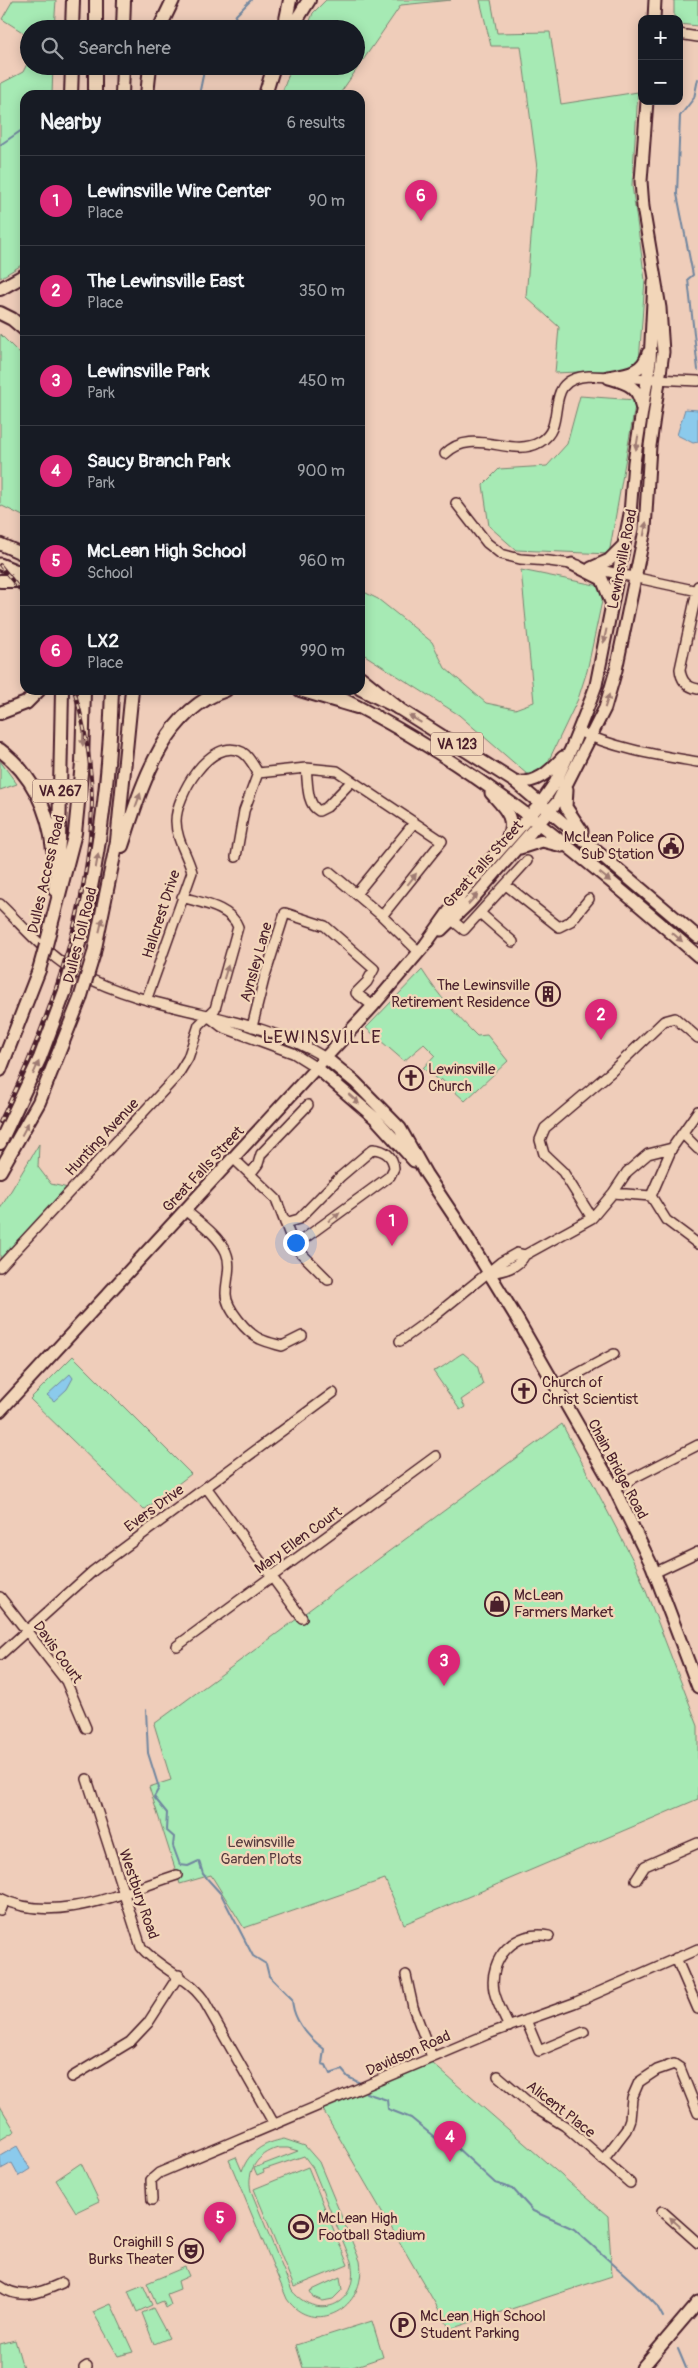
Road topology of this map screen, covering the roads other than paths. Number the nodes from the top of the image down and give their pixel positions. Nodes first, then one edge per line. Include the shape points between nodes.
1 (73, 0) edge
2 (96, 0) edge
3 (124, 0) edge
4 (173, 0) edge
5 (290, 0) edge
6 (309, 0) edge
7 (655, 0) edge
8 (654, 15) edge
9 (72, 20) edge
10 (96, 20) edge
11 (123, 20) edge
12 (164, 20) edge
13 (286, 20) edge
14 (297, 20) edge
15 (683, 35) edge
16 (698, 37) edge
17 (72, 75) edge
18 (95, 75) edge
19 (123, 75) edge
20 (149, 75) edge
21 (272, 75) edge
22 (71, 90) edge
23 (94, 90) edge
24 (122, 90) edge
25 (148, 90) edge
26 (266, 90) edge
27 (647, 105) edge
28 (20, 278) edge
29 (654, 282) junction
30 (0, 289) edge
31 (0, 313) edge
32 (20, 326) edge
33 (651, 342) junction
34 (608, 377) junction
35 (648, 378) junction
36 (660, 378) junction
37 (698, 381) edge
38 (642, 418) junction
39 (445, 454) dead end
40 (456, 503) dead end
41 (0, 544) edge
42 (624, 545) junction
43 (20, 553) edge
44 (0, 564) edge
45 (572, 564) junction
46 (591, 568) junction
47 (20, 572) edge
48 (619, 573) junction
49 (635, 576) junction
50 (0, 581) edge
51 (20, 581) edge
52 (698, 589) edge
53 (611, 604) junction
54 (365, 681) edge
55 (698, 689) edge
56 (365, 692) edge
57 (34, 695) edge
58 (62, 695) edge
59 (84, 695) edge
60 (112, 695) edge
61 (132, 695) edge
62 (212, 695) edge
63 (318, 695) edge
64 (334, 695) edge
65 (357, 706) junction
66 (398, 708) junction
67 (0, 713) edge
68 (578, 732) junction
69 (591, 738) junction
70 (571, 749) junction
71 (0, 750) edge
72 (698, 762) edge
73 (306, 768) junction
74 (470, 772) junction
75 (258, 773) junction
76 (351, 782) junction
77 (515, 782) junction
78 (568, 784) junction
79 (541, 803) junction
80 (551, 811) junction
81 (530, 816) junction
82 (414, 823) junction
83 (540, 824) junction
84 (505, 844) junction
85 (568, 847) junction
86 (518, 848) junction
87 (595, 848) junction
88 (236, 857) dead end
89 (527, 861) dead end
90 (330, 872) dead end
91 (506, 885) junction
92 (55, 892) junction
93 (356, 894) junction
94 (107, 896) junction
95 (182, 897) junction
96 (590, 899) dead end
97 (0, 904) edge
98 (480, 913) junction
99 (382, 916) junction
100 (52, 920) junction
101 (452, 920) junction
102 (698, 937) edge
103 (513, 942) dead end
104 (46, 945) joint
105 (422, 948) junction
106 (698, 956) edge
107 (147, 998) junction
108 (373, 1006) junction
109 (207, 1015) junction
110 (252, 1027) junction
111 (698, 1038) edge
112 (326, 1058) junction
113 (317, 1068) junction
114 (0, 1070) edge
115 (308, 1104) dead end
116 (698, 1111) edge
117 (683, 1134) junction
118 (0, 1143) edge
119 (401, 1146) junction
120 (672, 1148) junction
121 (698, 1149) edge
122 (390, 1156) junction
123 (233, 1158) junction
124 (0, 1171) edge
125 (251, 1173) junction
126 (426, 1174) junction
127 (613, 1193) junction
128 (651, 1196) junction
129 (186, 1210) junction
130 (592, 1218) junction
131 (285, 1223) junction
132 (698, 1244) edge
133 (294, 1246) junction
134 (0, 1268) edge
135 (490, 1272) junction
136 (328, 1280) dead end
137 (302, 1336) dead end
138 (400, 1340) dead end
139 (614, 1354) dead end
140 (555, 1386) junction
141 (333, 1394) dead end
142 (0, 1411) edge
143 (698, 1445) edge
144 (436, 1456) dead end
145 (206, 1487) junction
146 (614, 1488) junction
147 (698, 1552) edge
148 (654, 1573) junction
149 (272, 1576) junction
150 (0, 1597) edge
151 (302, 1618) dead end
152 (26, 1630) junction
153 (177, 1646) dead end
154 (0, 1655) edge
155 (698, 1687) edge
156 (86, 1728) dead end
157 (87, 1779) dead end
158 (698, 1843) edge
159 (177, 1875) dead end
160 (636, 1880) dead end
161 (121, 1892) junction
162 (2, 1899) edge
163 (0, 1910) edge
164 (549, 1936) dead end
165 (698, 1949) edge
166 (676, 1958) junction
167 (179, 1975) junction
168 (406, 1975) dead end
169 (695, 1994) edge
170 (698, 2008) edge
171 (526, 2020) junction
172 (509, 2027) junction
173 (584, 2032) dead end
174 (432, 2057) junction
175 (498, 2076) dead end
176 (72, 2077) dead end
177 (698, 2113) edge
178 (274, 2124) junction
179 (603, 2160) junction
180 (630, 2183) dead end
181 (152, 2200) dead end
182 (662, 2210) dead end
183 (698, 2243) edge
184 (62, 2284) dead end
185 (0, 2286) edge
186 (698, 2302) edge
187 (642, 2368) edge

1 - 9 highway
2 - 10 highway
3 - 11 highway
4 - 12 highway
5 - 13 highway
6 - 14 highway
7 - 8 main road
15 - 16 street
17 - 22 highway
18 - 23 highway
19 - 24 highway
20 - 25 highway
21 - 26 highway
27 - 29 main road, Lewinsville Road via 643,207
28 - 30 highway
29 - 33 main road, Lewinsville Road
29 - 36 main road, Lewinsville Road via 662,328
31 - 32 highway
33 - 34 main road via 646,360 639,368
33 - 35 main road, Lewinsville Road
34 - 35 street
34 - 38 main road via 630,384 636,391 640,397
34 - 39 street via 582,376 566,384 558,394 552,429 537,443 521,446 464,442
35 - 36 street
35 - 38 main road, Lewinsville Road
36 - 37 street
49 -> 36 main road, Lewinsville Road via 647,517 650,446
38 -> 42 main road, Lewinsville Road
40 - 45 street via 487,542 501,554
41 - 43 main road
42 - 46 main road via 609,560
42 - 48 main road, Lewinsville Road
44 - 47 main road
45 - 46 street
45 - 53 main road via 602,579
46 - 48 street
48 - 49 street
48 - 53 main road, Lewinsville Road
49 - 52 street
69 -> 49 main road, Lewinsville Road via 610,690
50 - 51 highway
52 - 55 street via 680,670 683,681
53 -> 68 main road, Lewinsville Road via 596,685
54 - 66 highway
56 - 66 main road, VA 123
57 - 67 highway via 26,703
58 - 92 highway, VA 267
59 -> 100 highway, Dulles Access Road via 75,833
118 -> 60 highway, bridge via 40,1058 79,943 103,820
61 - 94 highway, Dulles Toll Road via 122,804
94 -> 62 highway via 146,779 166,740 196,706
63 - 65 highway
64 - 65 main road, VA 123
65 - 74 main road, VA 123
77 -> 66 main road, VA 123
68 - 69 street
68 - 70 main road, Lewinsville Road
69 - 72 street via 645,753
69 - 78 main road, Lewinsville Road
70 - 77 main road via 538,779
70 - 79 main road, Lewinsville Road
71 - 92 highway via 26,776 42,804 50,830
73 - 75 street
73 - 76 street via 337,770
73 - 76 street via 310,801 319,810
74 - 81 main road, VA 123
74 - 84 main road via 510,815 511,827
75 - 88 street via 244,811
75 - 95 street, Hallcrest Drive via 242,752 230,750 216,752 196,772 178,807 176,821 192,872
76 - 82 street
77 - 79 main road, VA 123
78 - 80 main road, Lewinsville Road
78 - 87 main road via 566,801 569,812
79 - 80 main road, VA 123
79 - 81 main road, Lewinsville Road
80 - 83 main road, Lewinsville Road
80 - 87 main road, VA 123
81 - 83 main road, VA 123
81 - 84 main road, Great Falls Street
82 - 93 street
99 -> 82 street via 442,841
83 - 85 main road, VA 123
83 - 86 main road, Great Falls Street
84 - 105 main road, Great Falls Street via 465,889
85 - 86 main road via 542,841
85 -> 106 main road, VA 123
101 -> 86 main road, Great Falls Street
87 - 102 main road, VA 123
89 - 91 street
90 - 93 street
91 - 96 street via 559,927 571,922
91 - 98 street
92 - 100 highway, VA 267
93 - 99 street
124 -> 94 highway, Dulles Toll Road, bridge via 39,1102 80,999
95 - 107 street, Hallcrest Drive
109 -> 95 street, Hunting Avenue via 215,1009 238,928 227,913
97 - 107 street, Chain Bridge Road via 66,965 108,986
98 - 101 street via 464,930
98 - 103 street
99 - 105 street
100 - 104 highway, Dulles Access Road
101 - 105 main road, Great Falls Street
104 - 114 highway, Dulles Toll Road, bridge
105 - 108 main road, Great Falls Street
107 - 109 street, Chain Bridge Road
108 - 110 street, Aynsley Lane via 356,993 374,969 325,926 285,913
108 - 112 main road, Great Falls Street
109 - 110 street, Chain Bridge Road
109 - 113 street, Chain Bridge Road via 222,1027 286,1050
109 - 134 street, Hunting Avenue via 199,1025 188,1058 177,1076
110 - 112 street, Chain Bridge Road via 292,1041
111 - 130 street via 675,1018 664,1020 611,1072 546,1128 540,1140 544,1154 563,1172
112 - 113 main road, Great Falls Street
112 - 126 main road, Chain Bridge Road via 400,1128
113 -> 119 main road, Chain Bridge Road via 375,1118
113 - 123 main road, Great Falls Street
115 - 125 street via 261,1154
116 - 117 street
117 - 120 street
117 - 121 street
119 - 122 street
119 - 126 main road, Chain Bridge Road
120 - 127 street via 648,1154 627,1172
120 - 128 street
122 - 131 street via 381,1150 373,1150 340,1177 300,1218
133 -> 122 street via 390,1176 394,1168
123 - 125 street
123 - 129 main road, Great Falls Street
125 - 131 street via 276,1199
126 - 135 main road, Chain Bridge Road
127 - 128 street
127 - 130 street
128 - 132 street via 666,1220
129 - 137 street via 226,1253 227,1305 242,1323 259,1339 282,1346
129 - 142 main road, Great Falls Street
130 - 135 street via 525,1255 504,1271
131 - 133 street
133 - 136 street
135 - 138 street
135 - 140 main road, Chain Bridge Road
139 - 140 street
140 - 146 main road, Chain Bridge Road
141 - 145 street, Evers Drive
143 - 146 street
144 - 149 street, Mary Ellen Court
145 - 149 street
145 - 152 street, Evers Drive via 93,1571
146 - 148 main road, Chain Bridge Road
147 - 148 street
148 - 155 main road, Chain Bridge Road
149 - 151 street
149 - 153 street, Mary Ellen Court
150 - 152 street, Davis Court
152 - 154 street, Evers Drive
152 - 156 street, Davis Court via 66,1681
157 - 161 street, Westbury Road
158 - 160 street via 645,1866
159 - 161 street
161 - 162 street via 61,1909 34,1909
161 - 167 street, Westbury Road via 140,1947
162 - 163 street
164 - 172 street via 533,1934 520,1938 508,1947 497,1963 494,1990
165 - 166 street, Davidson Road
166 - 169 street
166 - 171 street, Davidson Road via 574,2003
167 - 176 street via 135,2037
167 - 178 street, Westbury Road via 203,1999
168 - 174 street via 412,2008
169 - 170 street
171 - 172 street, Davidson Road
171 - 173 street via 539,2051
172 - 174 street, Davidson Road
174 - 178 street, Davidson Road
175 - 179 street, Alicent Place
177 - 179 street via 680,2068 674,2064 656,2070 634,2089 626,2130
178 - 181 street, Davidson Road via 154,2176 150,2185
179 - 180 street, Alicent Place
183 -> 182 street
184 - 185 street via 29,2295 14,2293
186 - 187 main road

